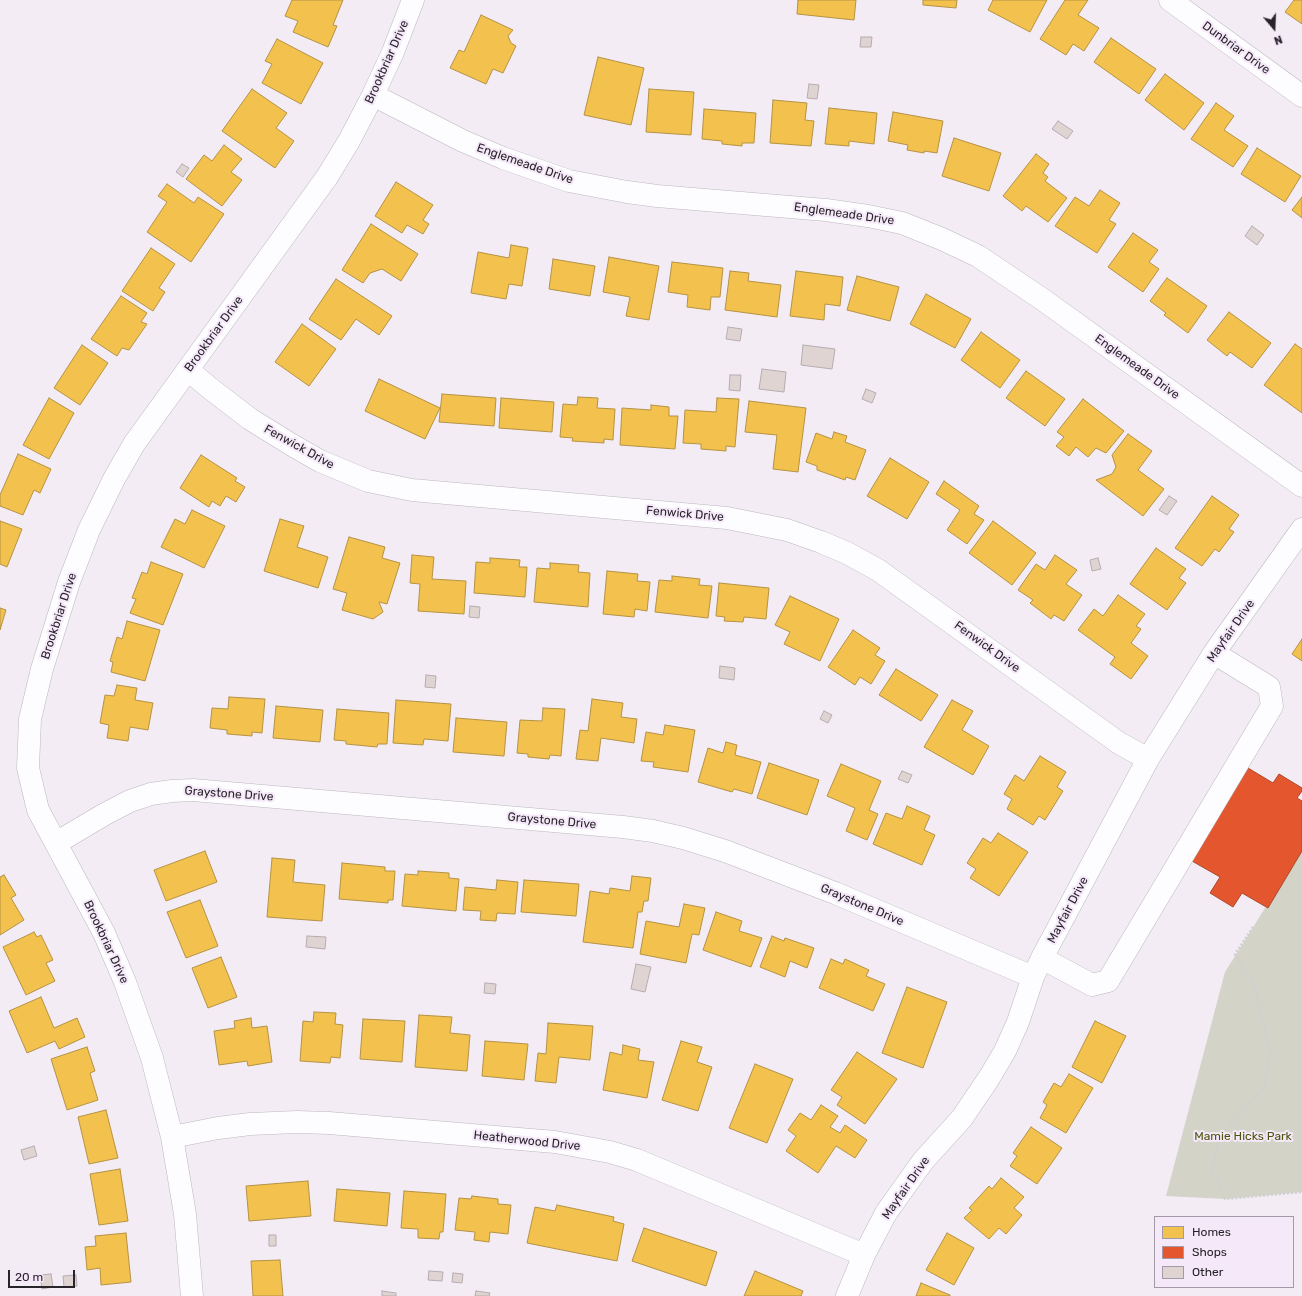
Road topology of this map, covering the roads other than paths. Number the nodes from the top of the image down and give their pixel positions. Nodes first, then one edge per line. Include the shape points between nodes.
1 (413, 0) edge
2 (1170, 0) edge
3 (373, 95) junction
4 (1302, 96) edge
5 (188, 370) junction
6 (1302, 486) edge
7 (1302, 529) edge
8 (1214, 653) junction
9 (1148, 759) junction
10 (56, 843) junction
11 (1038, 968) junction
12 (172, 1137) junction
13 (864, 1255) junction
14 (192, 1296) edge
15 (846, 1296) edge

1 - 3 street, Brookbriar Drive
2 - 4 street, Dunbriar Drive
3 - 5 street, Brookbriar Drive via 327,177
3 - 6 street, Englemeade Drive via 463,141 569,181 657,196 861,215 902,223 942,239 978,256 1042,299
5 - 9 street, Fenwick Drive via 250,419 292,445 320,462 368,481 412,490 727,518 787,530 821,542 878,570 1119,743
5 - 10 street, Brookbriar Drive via 134,444 89,530 69,582 42,669 30,719 28,768 38,810
7 - 8 street, Mayfair Drive
8 - 9 street, Mayfair Drive
8 - 11 street, Graystone Drive via 1269,687 1272,706 1108,981 1092,985
9 - 11 street, Mayfair Drive
10 - 11 street, Graystone Drive via 130,801 151,794 194,790 623,827 683,838 725,851
10 - 12 street, Brookbriar Drive via 104,933 125,982 152,1058
11 - 13 street, Mayfair Drive via 1018,1022 989,1078 962,1118 923,1161 904,1187 886,1213
12 - 13 street, Heatherwood Drive via 250,1124 297,1122 555,1142 610,1152 636,1160
12 - 14 street, Brookbriar Drive via 185,1214
13 - 15 street, Mayfair Drive

